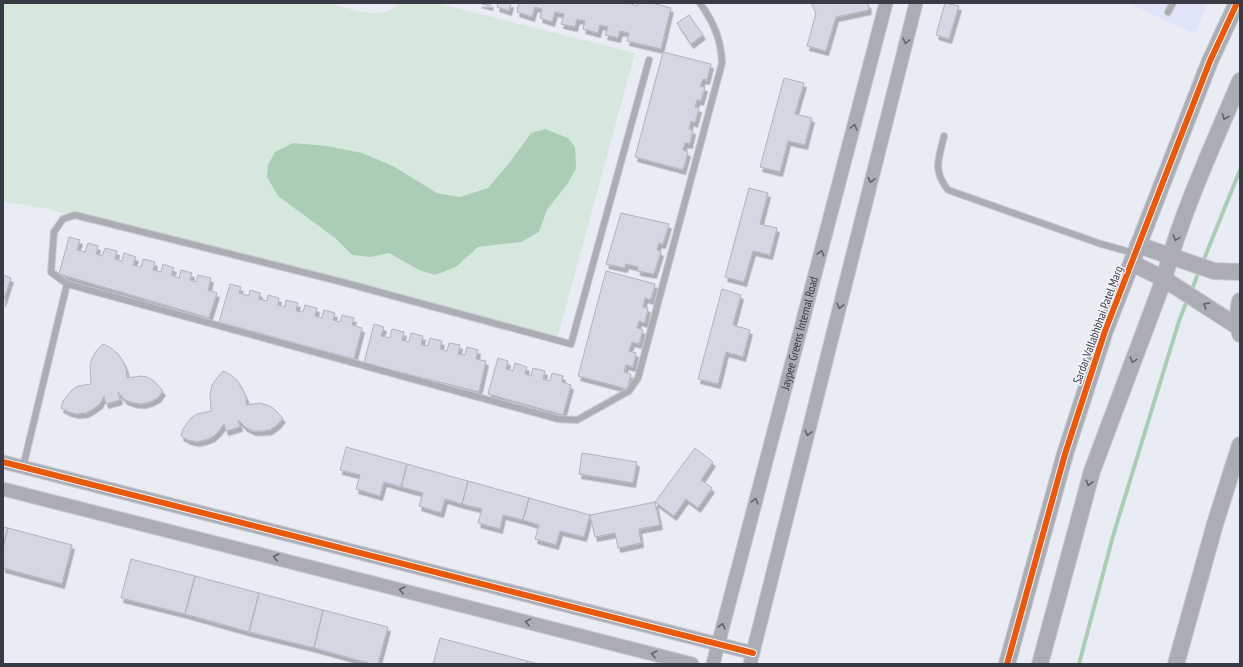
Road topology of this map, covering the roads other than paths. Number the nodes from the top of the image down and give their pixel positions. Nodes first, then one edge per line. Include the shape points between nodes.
1 (700, 3) edge
2 (886, 3) edge
3 (916, 3) edge
4 (1173, 3) edge
5 (1237, 3) edge
6 (1168, 12) dead end
7 (649, 60) dead end
8 (1240, 82) edge
9 (944, 136) dead end
10 (1135, 254) junction
11 (1170, 256) junction
12 (1240, 272) edge
13 (1164, 279) junction
14 (67, 284) junction
15 (1240, 301) edge
16 (1240, 329) edge
17 (1240, 445) edge
18 (3, 462) edge
19 (24, 467) junction
20 (3, 489) edge
21 (718, 644) junction
22 (751, 659) edge
23 (692, 664) edge
24 (712, 664) edge
25 (1007, 664) edge
26 (1040, 664) edge
27 (1176, 664) edge

1 - 14 lane via 718,34 722,63 638,378 629,391 577,420 558,419
21 -> 2 street, Jaypee Greens Internal Road
3 -> 22 street
4 - 6 lane
5 - 10 street, Sardar Vallabhbhai Patel Marg via 1210,61
7 - 14 lane via 571,344 342,282 75,215 63,218 54,232 51,272
8 -> 11 street via 1190,199
9 - 10 lane via 938,173 948,190
10 - 11 street
10 - 13 street
10 - 25 street, Sardar Vallabhbhai Patel Marg via 1105,331 1065,454
11 - 12 street via 1214,271
11 - 13 street
16 -> 13 street
13 -> 26 street via 1092,471
14 - 19 lane
15 - 16 street
17 - 27 street
18 - 19 street
19 - 21 street
23 -> 20 street
21 - 22 street
21 - 24 street, Jaypee Greens Internal Road

